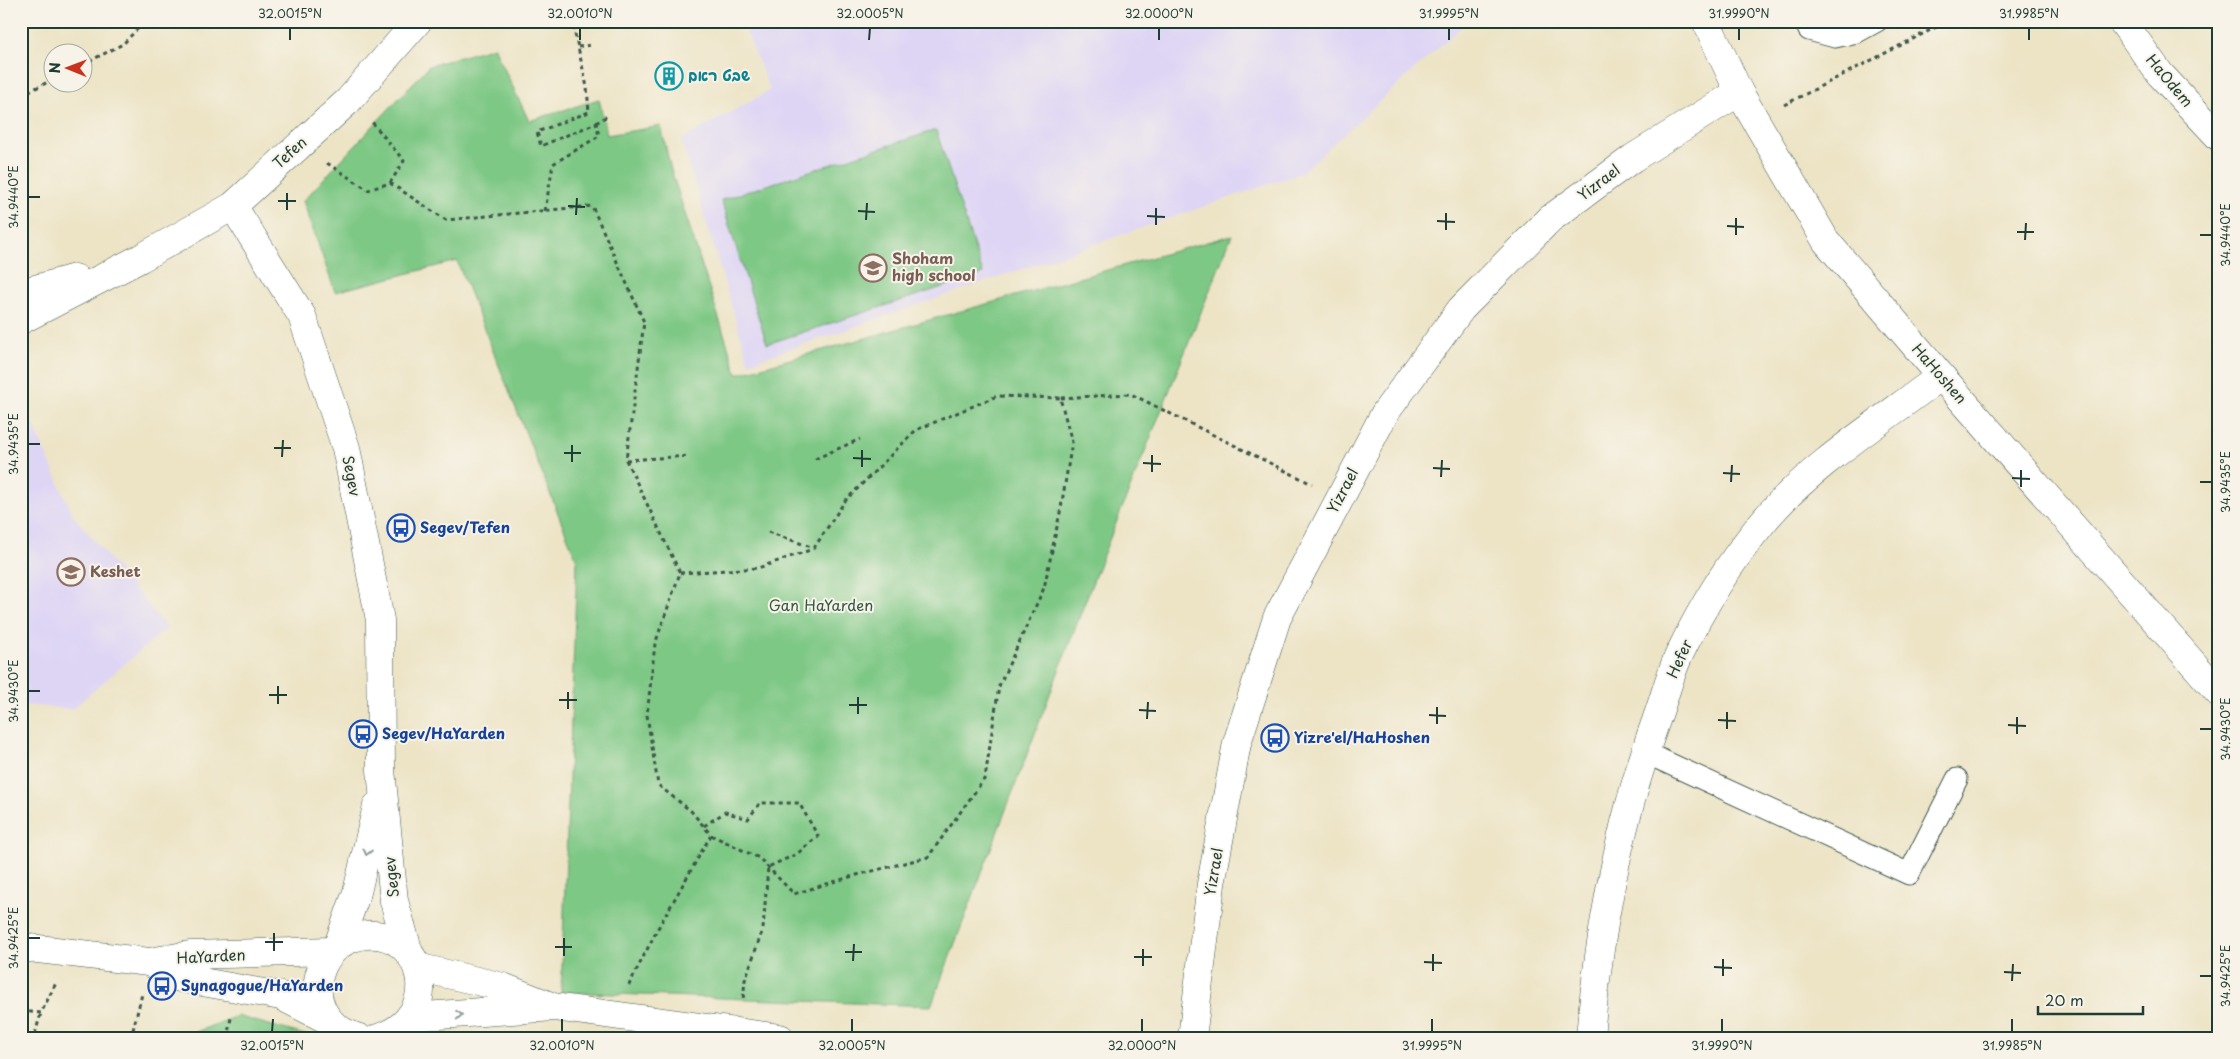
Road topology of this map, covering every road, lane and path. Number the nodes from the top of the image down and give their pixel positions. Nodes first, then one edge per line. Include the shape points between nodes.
1 (145, 21) edge
2 (418, 21) edge
3 (572, 21) edge
4 (1706, 21) edge
5 (1804, 21) edge
6 (1877, 21) edge
7 (1948, 21) edge
8 (2122, 21) edge
9 (591, 45) dead end
10 (578, 47) junction
11 (92, 60) edge
12 (42, 85) edge
13 (1739, 92) junction
14 (21, 96) edge
15 (348, 101) junction
16 (607, 116) dead end
17 (1756, 119) junction
18 (596, 123) junction
19 (2219, 137) edge
20 (300, 144) junction
21 (390, 183) junction
22 (233, 206) junction
23 (545, 211) junction
24 (141, 258) junction
25 (21, 293) edge
26 (21, 320) edge
27 (1941, 376) junction
28 (1060, 398) junction
29 (860, 439) dead end
30 (688, 456) dead end
31 (814, 458) dead end
32 (626, 460) junction
33 (1340, 497) junction
34 (768, 532) dead end
35 (814, 548) junction
36 (680, 573) junction
37 (2219, 693) edge
38 (1644, 752) junction
39 (381, 770) junction
40 (1957, 779) dead end
41 (704, 826) junction
42 (711, 835) junction
43 (768, 867) junction
44 (21, 948) edge
45 (335, 948) junction
46 (71, 953) junction
47 (413, 960) junction
48 (150, 962) junction
49 (745, 980) dead end
50 (554, 1007) junction
51 (21, 1011) edge
52 (41, 1013) junction
53 (612, 1015) junction
54 (406, 1027) edge
55 (344, 1032) edge
56 (35, 1034) dead end
57 (131, 1038) edge
58 (378, 1038) edge
59 (780, 1038) edge
60 (1192, 1038) edge
61 (1590, 1038) edge

1 - 11 path via 123,44
2 - 15 street, Tefen
3 - 10 path
4 - 13 street, HaHoshen
5 - 6 lane via 1809,30 1835,37 1857,32
7 - 17 path
8 - 19 street, HaOdem via 2160,74
9 - 10 path
10 - 18 path via 589,112 537,132 541,146
12 - 14 path
13 - 17 street, HaHoshen
13 - 33 street, Yizrael via 1633,158 1550,219 1461,309 1385,413
15 - 20 street, Tefen
15 - 21 path via 374,124 404,161
16 - 18 path
17 - 27 street, HaHoshen via 1826,240
18 - 23 path via 599,136 553,164
20 - 21 path via 368,190
20 - 22 street, Tefen
21 - 23 path via 446,220
22 - 24 street, Tefen
22 - 39 street, Segev via 302,316 346,448 380,620
23 - 32 path via 592,206 644,322
24 - 25 street, Tefen
24 - 26 street, Tefen
27 - 37 street, HaHoshen
27 - 38 street, Hefer via 1814,472 1762,522 1714,590 1680,654
28 - 33 path via 1131,394
28 - 35 path via 997,396 916,430 845,501
28 - 43 path via 1072,442 1061,508 1044,588 999,686 985,778 928,857 794,894
29 - 31 path
30 - 32 path
32 - 36 path
33 - 60 street, Yizrael via 1277,618 1237,743 1211,884
34 - 35 path
35 - 36 path via 758,568
36 - 41 path via 655,644 647,715 658,785 691,811
38 - 40 lane via 1909,874
38 - 61 street, Hefer via 1621,840
39 -> 45 street, Segev via 377,809 357,892
39 - 47 street, Segev via 394,901
41 - 42 path
41 - 43 path via 725,812 748,820 760,803 799,803 818,836 797,854
42 - 43 path via 759,858
42 - 53 path
43 - 49 path via 763,929
44 - 46 street, HaYarden
45 - 47 street via 367,934 382,936 397,943
45 - 48 street, HaYarden via 190,956
45 - 55 street, Segev via 326,957 319,973 317,990 321,1007
46 - 48 street, HaYarden
46 - 52 path
47 - 50 street via 503,987
47 - 54 street, Segev via 420,982 420,998
48 - 55 street, HaYarden via 180,978 281,996
48 - 57 path
50 - 53 street
54 -> 50 street
51 - 52 path
52 - 56 path
53 - 59 street
54 - 58 street

